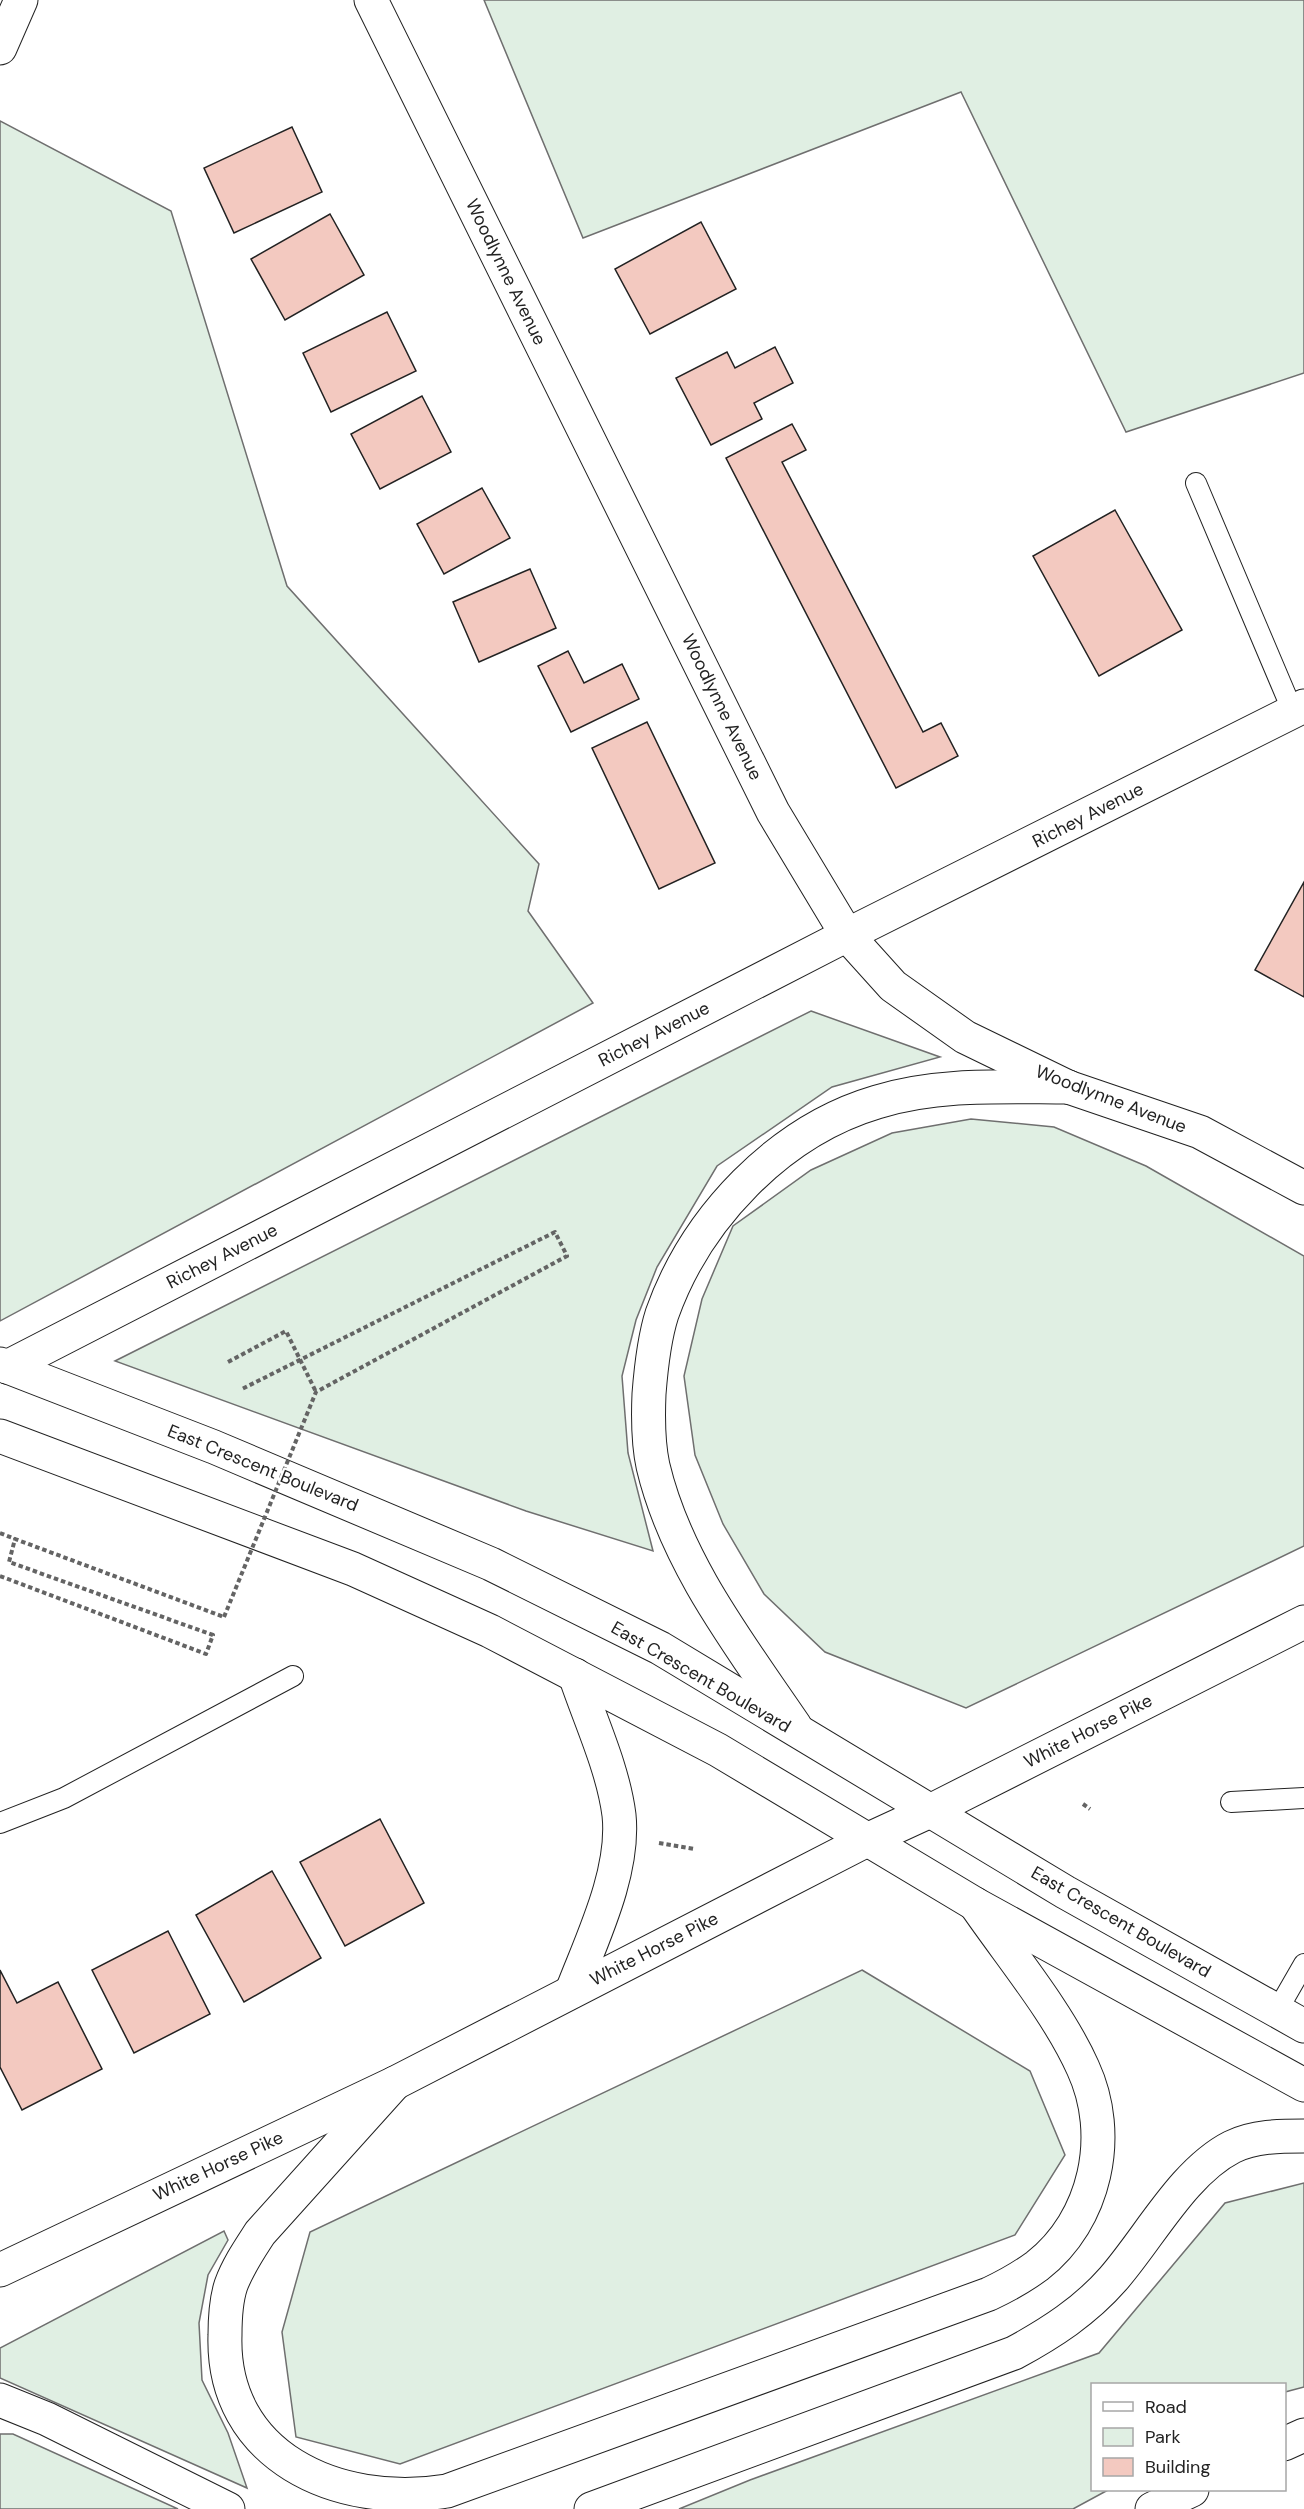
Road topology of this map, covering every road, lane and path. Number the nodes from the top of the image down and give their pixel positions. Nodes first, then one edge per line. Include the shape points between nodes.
1 (21, 0) edge
2 (371, 0) edge
3 (0, 48) edge
4 (1196, 483) dead end
5 (1298, 709) edge
6 (847, 935) junction
7 (1068, 1087) junction
8 (1304, 1188) edge
9 (228, 1362) dead end
10 (3, 1365) edge
11 (242, 1389) dead end
12 (316, 1392) junction
13 (0, 1436) edge
14 (0, 1533) edge
15 (15, 1539) junction
16 (0, 1576) edge
17 (1304, 1622) edge
18 (575, 1675) junction
19 (293, 1676) dead end
20 (801, 1735) junction
21 (1304, 1798) edge
22 (1231, 1802) dead end
23 (1083, 1804) dead end
24 (1090, 1809) dead end
25 (930, 1811) junction
26 (0, 1823) edge
27 (867, 1840) junction
28 (659, 1844) dead end
29 (695, 1850) dead end
30 (975, 1904) junction
31 (1304, 1964) edge
32 (572, 1991) junction
33 (1291, 2019) edge
34 (394, 2083) junction
35 (1304, 2085) edge
36 (1304, 2136) edge
37 (0, 2270) edge
38 (0, 2400) edge
39 (1304, 2434) edge
40 (1286, 2443) edge
41 (1190, 2491) edge
42 (228, 2509) edge
43 (591, 2509) edge
44 (1152, 2509) edge

1 - 3 main road
2 - 6 main road, Woodlynne Avenue via 773,812
4 - 5 lane
5 - 6 main road, Richey Avenue
6 - 7 main road, Woodlynne Avenue via 893,986 964,1037
6 - 10 main road, Richey Avenue
7 - 8 main road, Woodlynne Avenue via 1200,1132
7 - 20 main road via 932,1091 877,1102 825,1124 770,1160 710,1223 662,1314 651,1365 648,1415 653,1465 672,1525 710,1599
9 - 12 path via 286,1331
10 - 20 main road, East Crescent Boulevard via 214,1447 491,1564 660,1648
11 - 12 path, bridge via 555,1232 567,1256
12 - 15 path, bridge via 224,1617
13 - 18 main road via 353,1569 490,1631
14 - 15 path
15 - 16 path via 9,1562 213,1635 206,1654
17 - 25 main road, White Horse Pike
18 - 27 main road via 718,1750
18 - 32 main road via 619,1816 618,1852 604,1909
19 - 26 lane via 64,1798
20 - 25 main road, East Crescent Boulevard
21 - 22 lane
23 - 24 path
25 - 27 main road, White Horse Pike
25 - 33 main road, East Crescent Boulevard
27 - 30 main road
27 - 32 main road, White Horse Pike
28 - 29 path
30 - 34 main road via 1069,2039 1093,2094 1098,2118 1098,2156 1083,2208 1063,2240 1038,2266 989,2294 447,2491 422,2499 377,2501 334,2493 309,2483 266,2449 248,2426 231,2386 224,2354 225,2323 231,2286 260,2233
30 - 35 main road
31 - 33 lane
32 - 34 main road, White Horse Pike
34 - 37 main road, White Horse Pike
36 - 43 main road via 1253,2140 1233,2146 1210,2162 1187,2185 1112,2281 1084,2309 1014,2353
38 - 42 main road via 47,2419
39 - 40 main road
41 - 44 main road

